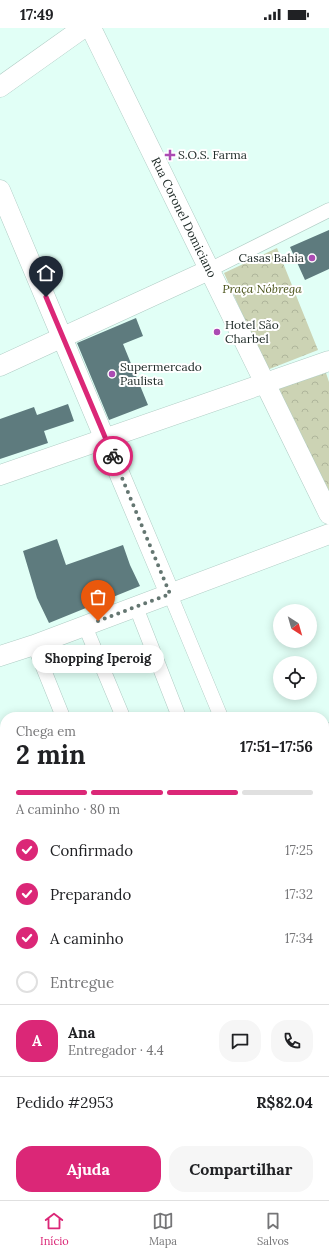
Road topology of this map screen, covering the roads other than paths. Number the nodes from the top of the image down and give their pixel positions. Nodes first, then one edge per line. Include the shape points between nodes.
1 (83, 28) edge
2 (91, 28) edge
3 (0, 87) edge
4 (0, 190) edge
5 (329, 210) edge
6 (209, 270) junction
7 (63, 337) junction
8 (329, 361) edge
9 (0, 366) edge
10 (265, 383) junction
11 (105, 439) junction
12 (0, 474) edge
13 (329, 514) edge
14 (329, 534) edge
15 (170, 594) junction
16 (136, 607) junction
17 (85, 626) junction
18 (34, 645) junction
19 (0, 656) edge
20 (61, 712) edge
21 (122, 712) edge
22 (177, 712) edge
23 (219, 712) edge

1 - 3 street
2 - 6 street, Rua Coronel Domiciano
4 - 7 street
5 - 6 street
6 - 7 street
6 - 10 street, Rua Coronel Domiciano
7 - 9 street
7 - 11 street
8 - 10 street
10 - 11 street
10 - 13 street, Rua Coronel Domiciano
11 - 12 street
11 - 15 street
14 - 15 street
15 - 16 street
15 - 23 street
16 - 17 street
16 - 22 street
17 - 18 street
17 - 21 street
18 - 19 street
18 - 20 street

